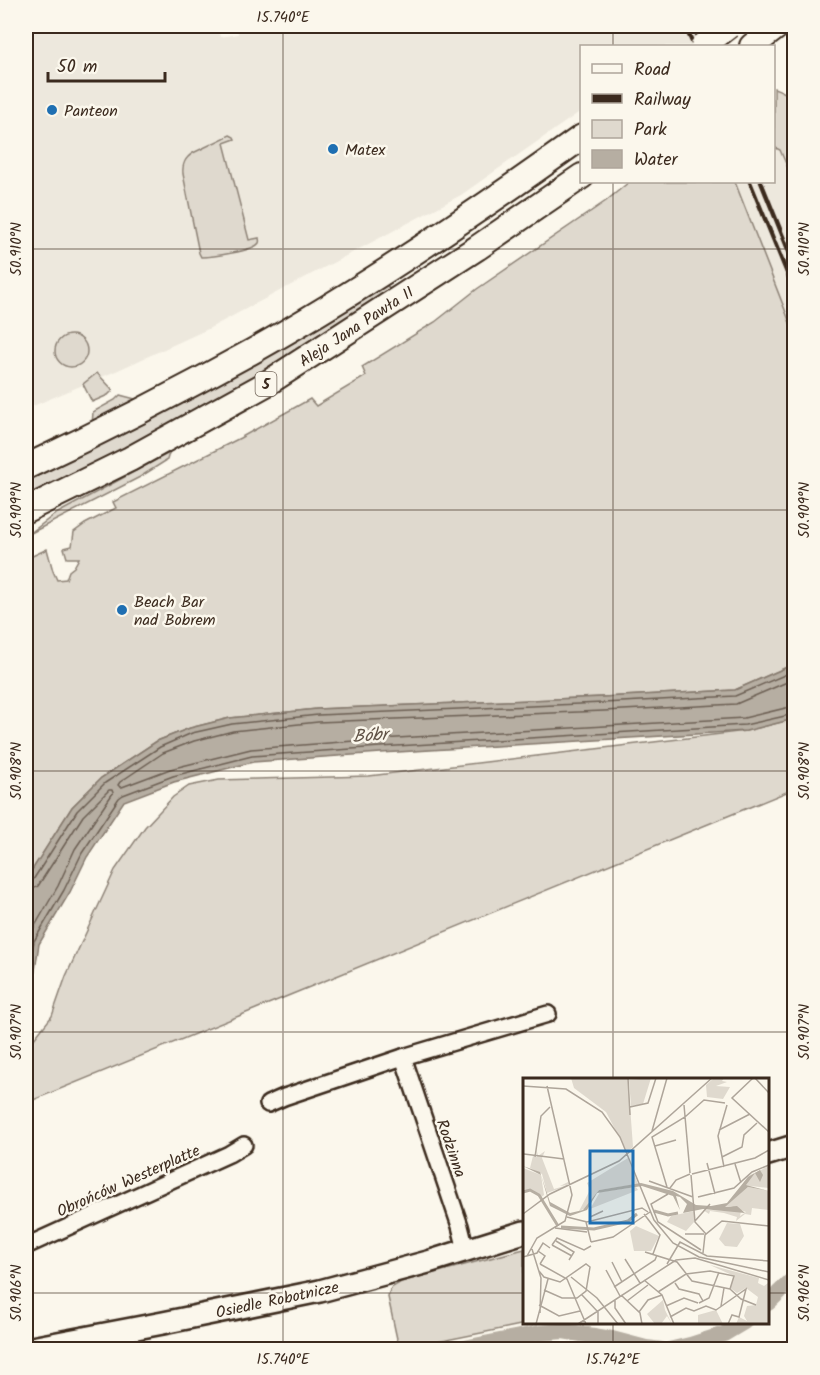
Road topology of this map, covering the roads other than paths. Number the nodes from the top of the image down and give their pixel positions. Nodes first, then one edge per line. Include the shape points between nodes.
1 (729, 26) edge
2 (778, 26) edge
3 (704, 45) edge
4 (753, 45) edge
5 (580, 138) edge
6 (580, 177) edge
7 (26, 467) edge
8 (26, 510) edge
9 (548, 1014) dead end
10 (403, 1057) junction
11 (268, 1104) dead end
12 (244, 1145) dead end
13 (795, 1146) edge
14 (769, 1154) edge
15 (523, 1233) edge
16 (26, 1246) edge
17 (466, 1250) junction
18 (26, 1349) edge

1 - 3 main road, bridge
2 - 4 main road
5 - 7 main road, Aleja Jana Pawła II / 5 via 385,271 254,350
6 - 8 main road, Aleja Jana Pawła II / 5 via 266,384 130,459
9 - 10 street
10 - 11 street
10 - 17 street, Rodzinna
12 - 16 street, Obrońców Westerplatte
13 - 14 street
15 - 17 street, Osiedle Robotnicze
17 - 18 street, Osiedle Robotnicze via 320,1291

